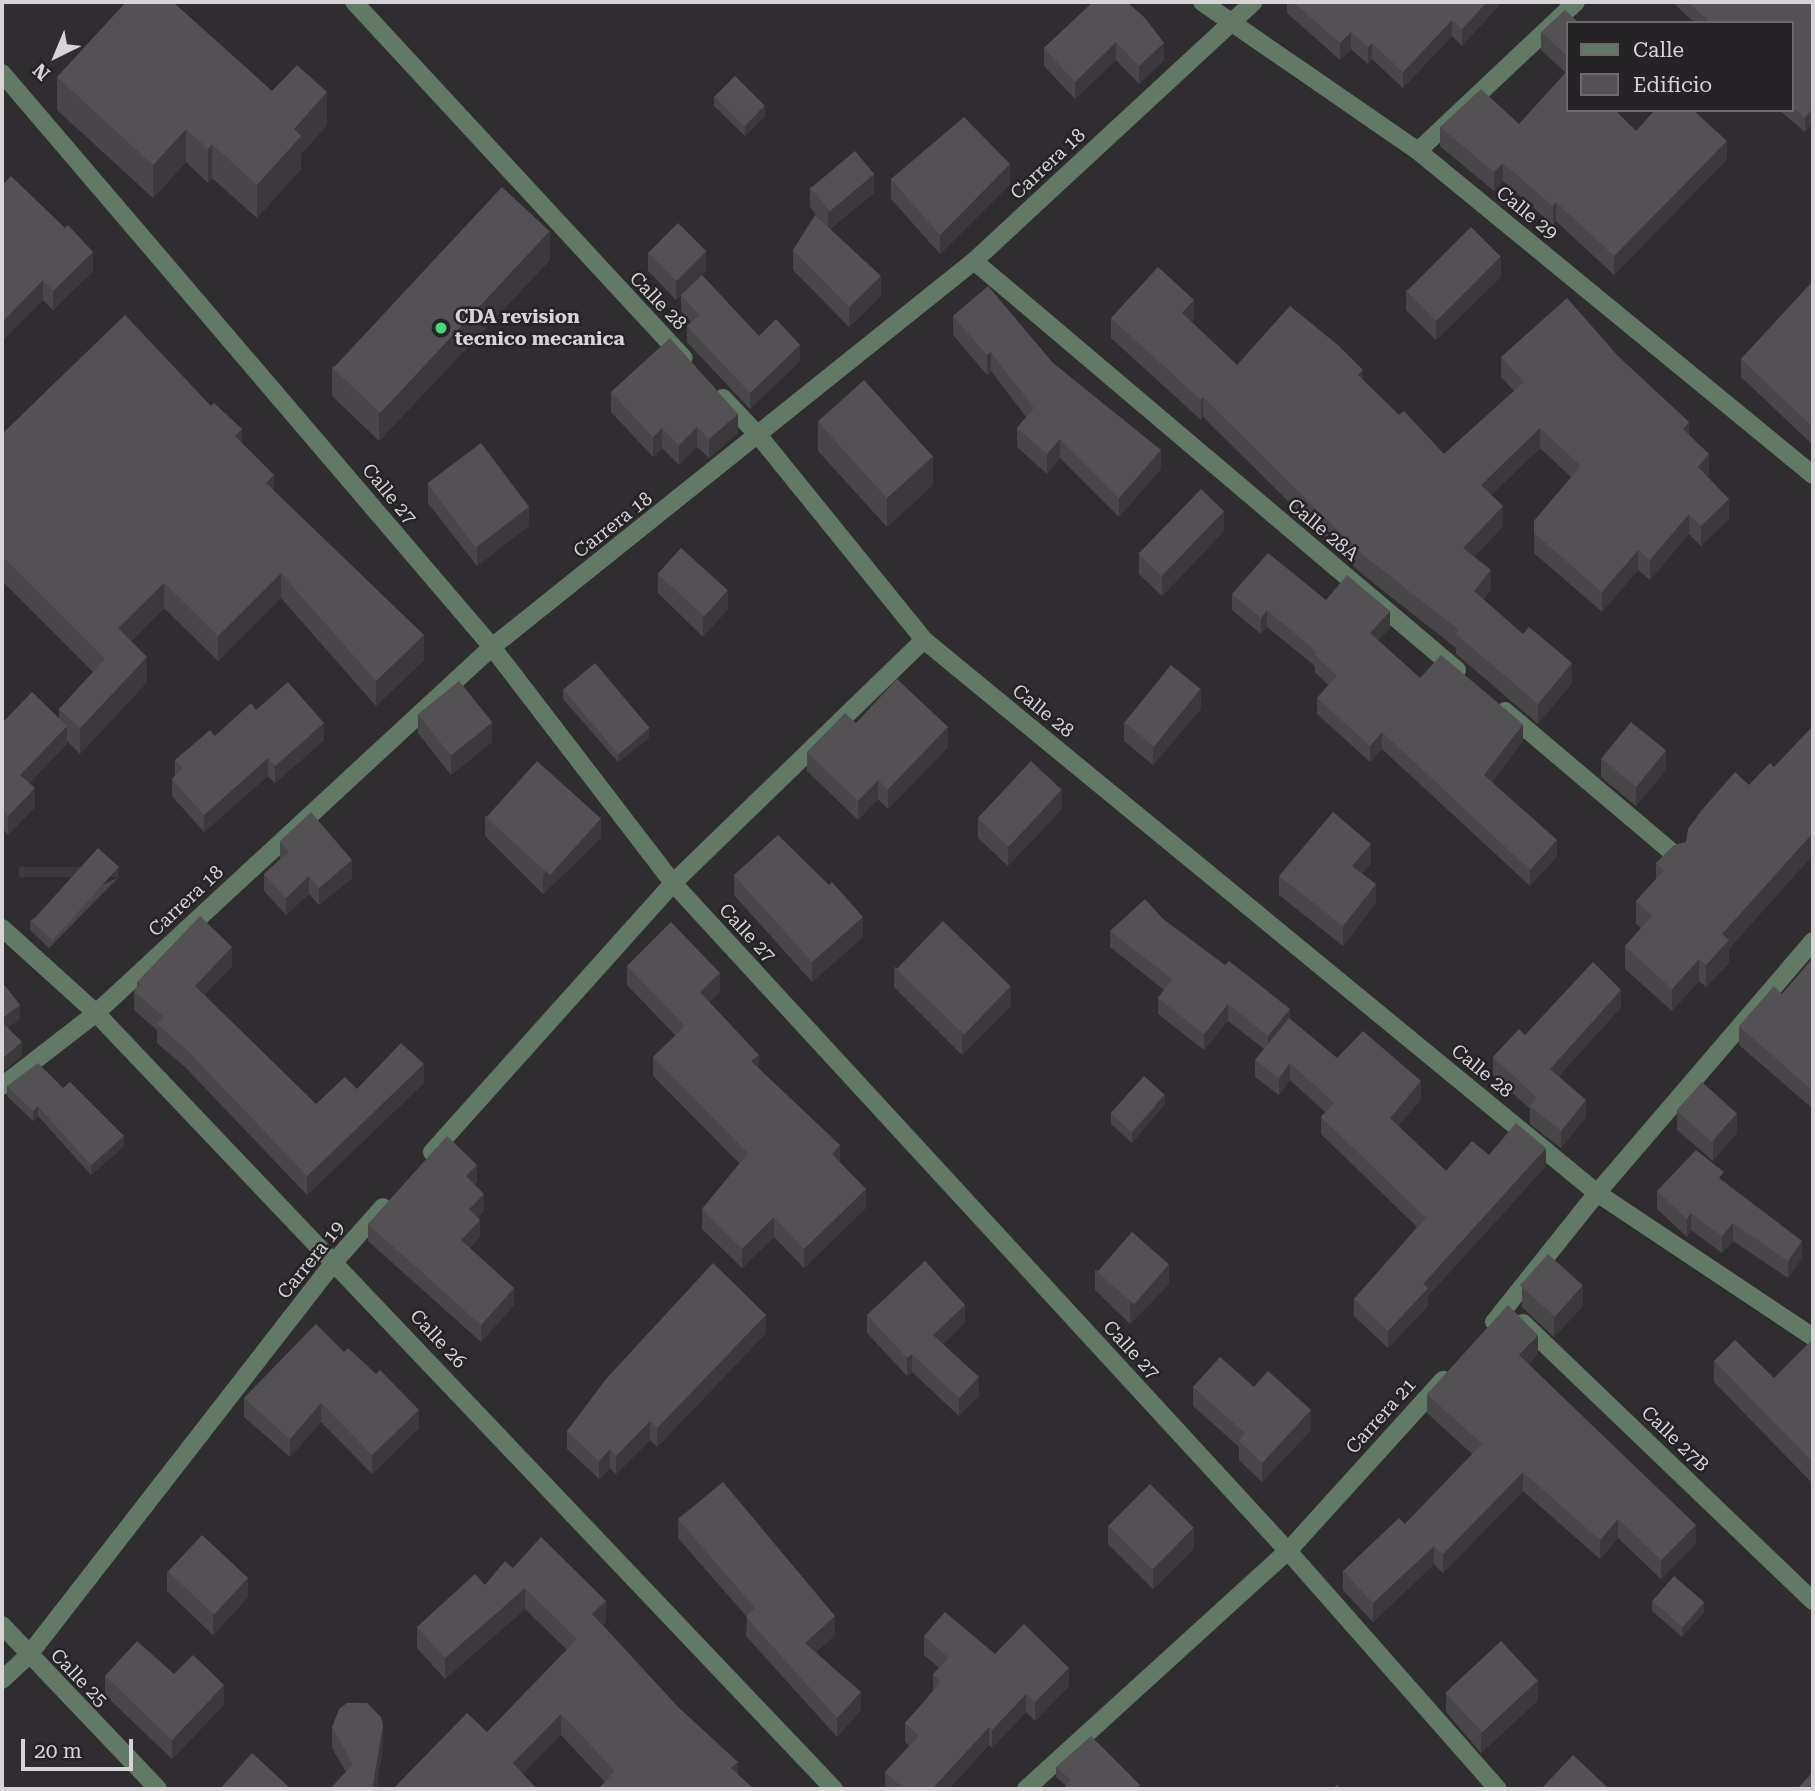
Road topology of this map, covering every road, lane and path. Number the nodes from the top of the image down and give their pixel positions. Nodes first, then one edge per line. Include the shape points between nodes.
1 (354, 2) edge
2 (1202, 2) edge
3 (1254, 2) edge
4 (1576, 2) edge
5 (1230, 24) junction
6 (2, 73) edge
7 (1418, 151) junction
8 (974, 261) junction
9 (759, 436) junction
10 (1813, 475) edge
11 (924, 640) junction
12 (492, 647) junction
13 (1678, 857) edge
14 (673, 883) junction
15 (2, 928) edge
16 (1813, 942) edge
17 (96, 1013) junction
18 (2, 1086) edge
19 (417, 1169) edge
20 (399, 1189) edge
21 (1597, 1193) junction
22 (335, 1261) junction
23 (1507, 1308) junction
24 (1813, 1337) edge
25 (1480, 1338) edge
26 (1452, 1369) edge
27 (1288, 1551) junction
28 (1813, 1601) edge
29 (2, 1625) edge
30 (28, 1656) junction
31 (2, 1681) edge
32 (158, 1789) edge
33 (834, 1789) edge
34 (1026, 1789) edge
35 (1498, 1789) edge

1 - 9 street, Calle 28
2 - 5 street, Calle 29
3 - 5 street, Carrera 18
4 - 7 street
5 - 7 street, Calle 29
5 - 8 street, Carrera 18
6 - 12 street, Calle 27
7 - 10 street, Calle 29
8 - 9 street, Carrera 18
8 - 13 street, Calle 28A
9 - 11 street, Calle 28
9 - 12 street, Carrera 18
11 - 14 street
11 - 21 street, Calle 28
12 - 14 street, Calle 27
12 - 17 street, Carrera 18
14 - 19 street
14 - 27 street, Calle 27
15 - 17 street, Calle 26
16 - 21 street
17 - 18 street, Carrera 18
17 - 22 street, Calle 26
20 - 22 street, Carrera 19
21 - 23 street
21 - 24 street, Calle 28
22 - 30 street, Carrera 19
22 - 33 street, Calle 26
23 - 25 street
23 - 28 street, Calle 27B
26 - 27 street, Carrera 21
27 - 34 street, Carrera 21
27 - 35 street, Calle 27
29 - 30 street, Calle 25
30 - 31 street, Carrera 19
30 - 32 street, Calle 25

